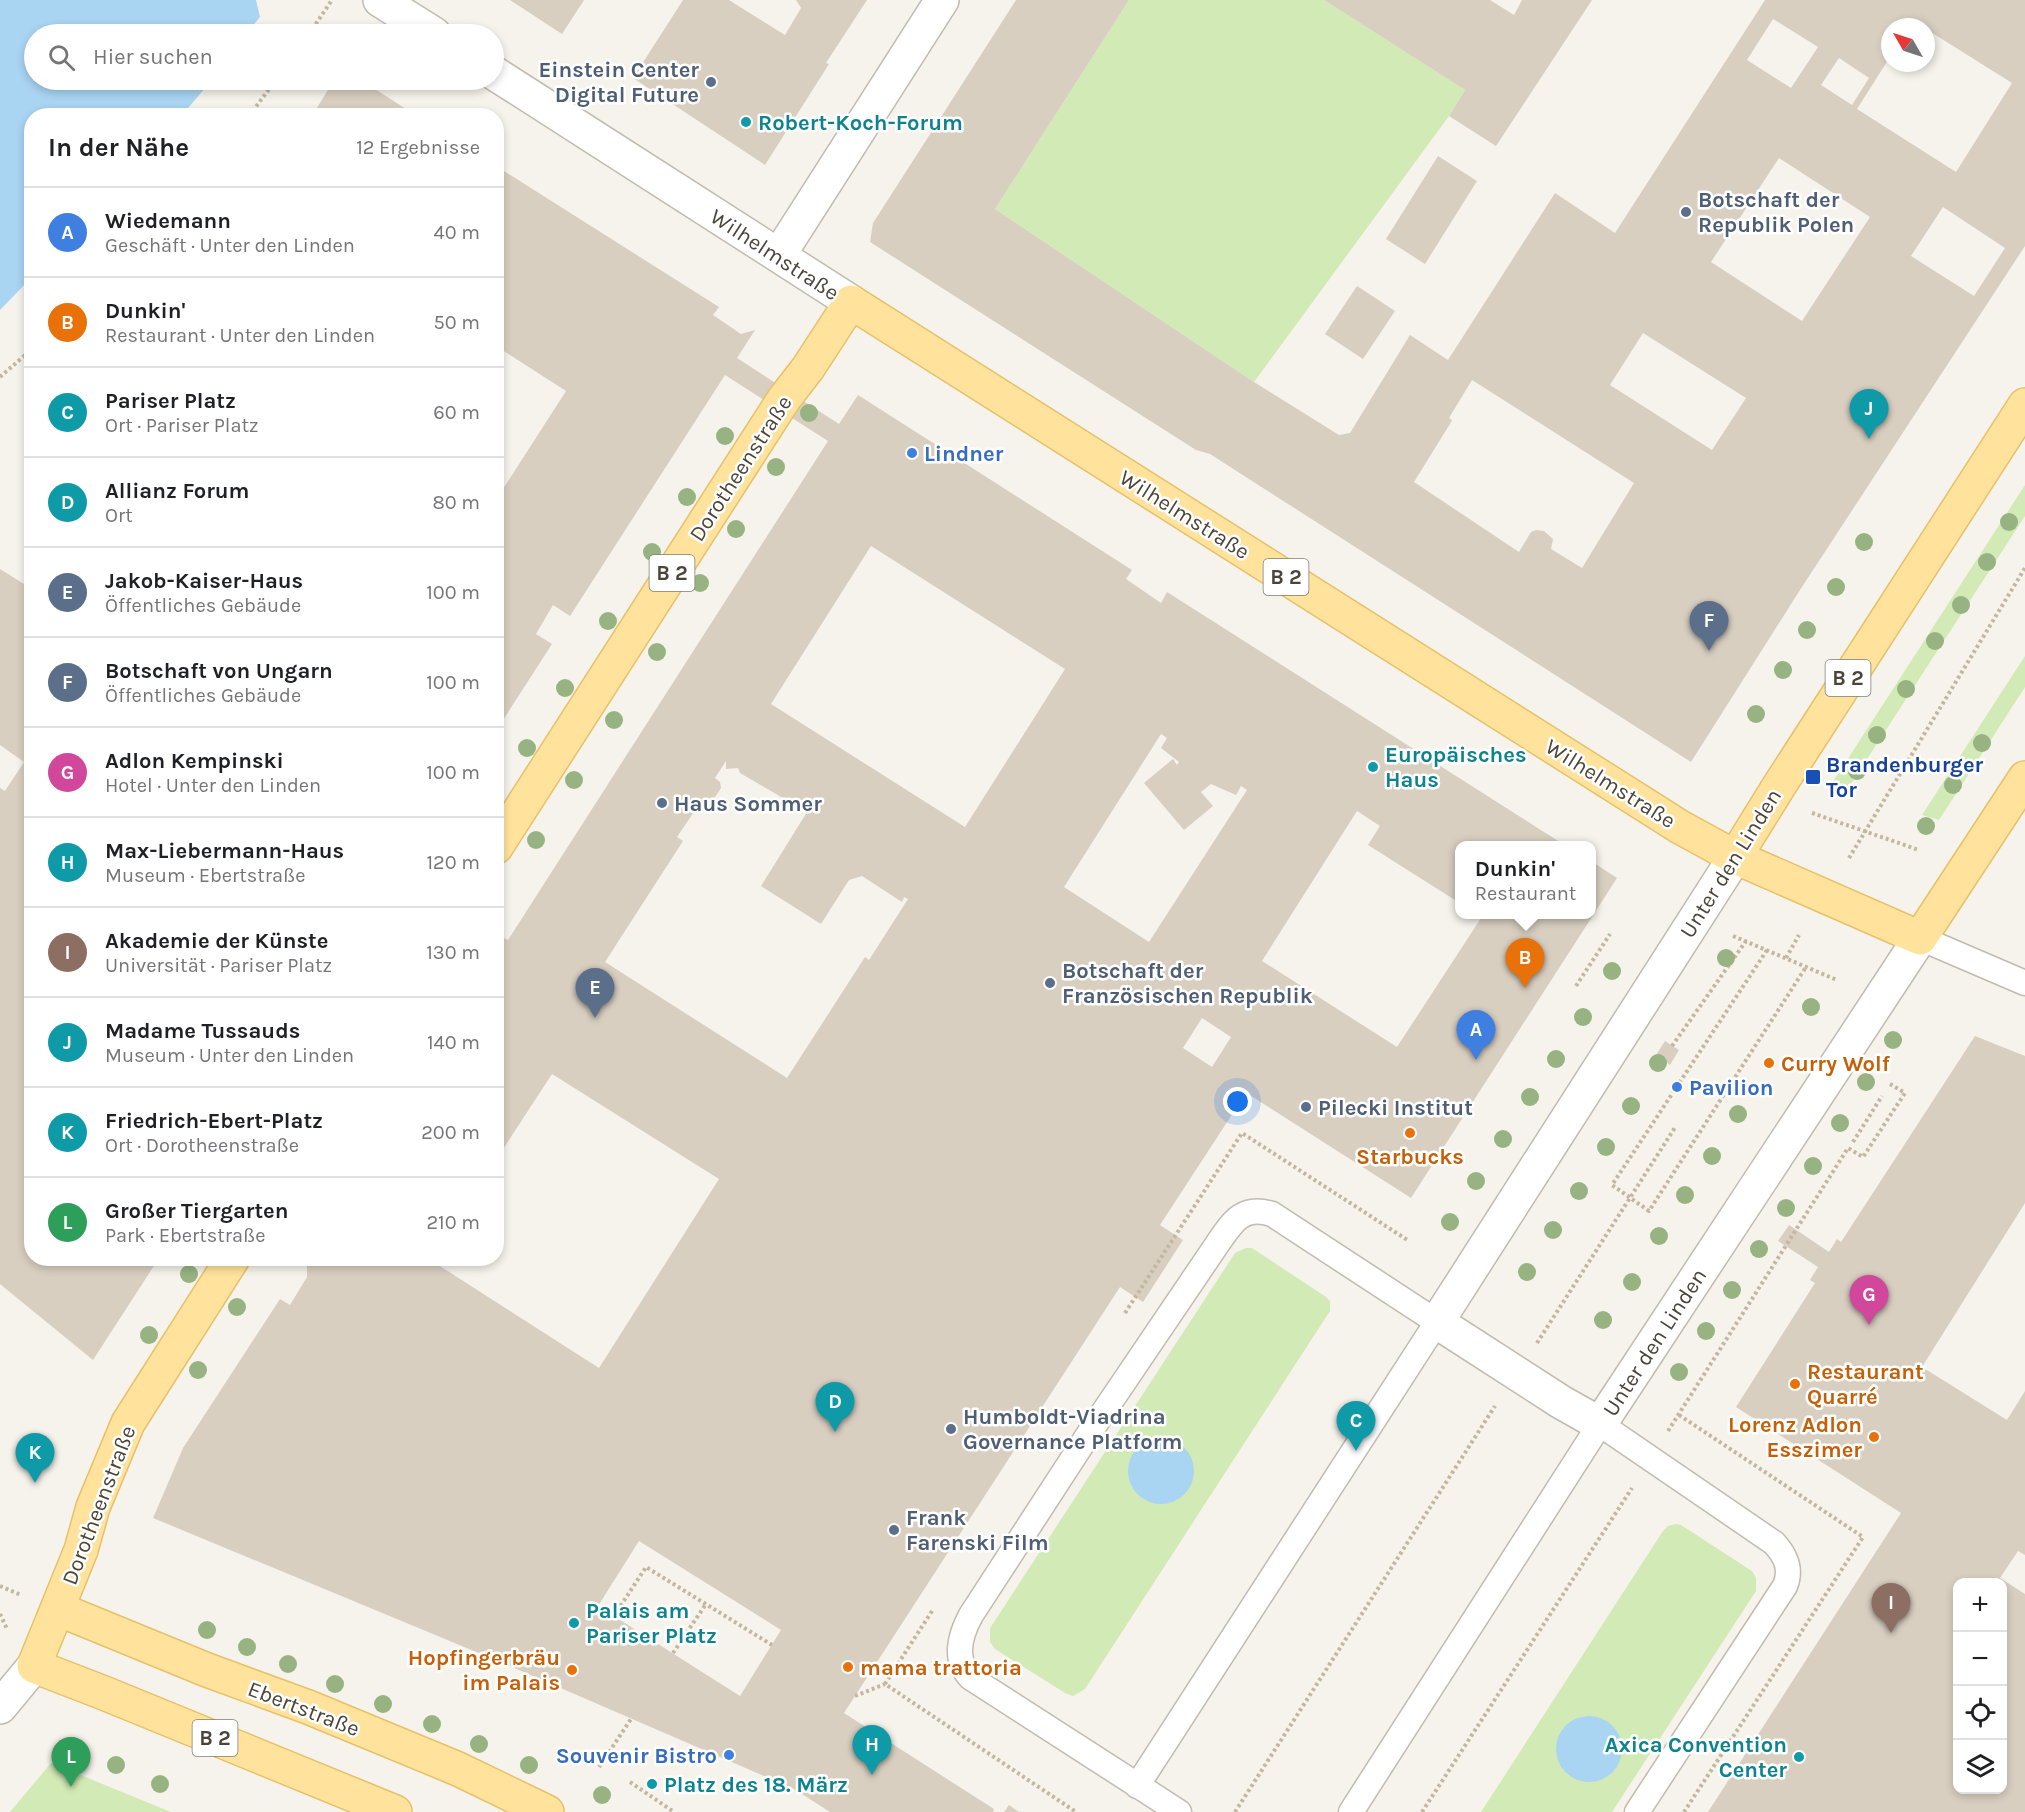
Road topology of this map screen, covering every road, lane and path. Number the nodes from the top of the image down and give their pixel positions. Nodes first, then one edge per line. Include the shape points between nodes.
1 (332, 0) edge
2 (380, 0) edge
3 (942, 0) edge
4 (316, 24) edge
5 (418, 24) edge
6 (504, 79) edge
7 (268, 90) edge
8 (255, 108) edge
9 (779, 255) junction
10 (851, 302) junction
11 (24, 356) edge
12 (0, 377) edge
13 (2025, 405) edge
14 (2025, 568) edge
15 (2025, 778) edge
16 (1812, 813) dead end
17 (1866, 831) junction
18 (504, 835) edge
19 (1919, 850) dead end
20 (1735, 857) junction
21 (1849, 858) dead end
22 (1610, 934) dead end
23 (1799, 935) dead end
24 (1733, 936) dead end
25 (1920, 938) junction
26 (1746, 941) junction
27 (1767, 950) junction
28 (1786, 958) junction
29 (1806, 967) junction
30 (1837, 980) dead end
31 (2025, 983) edge
32 (1576, 986) dead end
33 (1672, 1046) dead end
34 (1882, 1096) dead end
35 (1676, 1126) dead end
36 (1852, 1142) dead end
37 (1630, 1197) junction
38 (228, 1266) edge
39 (1437, 1322) junction
40 (1534, 1347) dead end
41 (1497, 1401) dead end
42 (1600, 1424) junction
43 (706, 1604) junction
44 (58, 1609) junction
45 (614, 1616) dead end
46 (772, 1645) dead end
47 (673, 1653) dead end
48 (34, 1666) junction
49 (885, 1684) dead end
50 (855, 1696) dead end
51 (0, 1707) edge
52 (631, 1719) dead end
53 (598, 1767) dead end
54 (630, 1782) dead end
55 (1137, 1786) junction
56 (395, 1812) edge
57 (547, 1812) edge
58 (674, 1812) edge
59 (1179, 1812) edge
60 (1235, 1812) edge
61 (1351, 1812) edge
62 (1637, 1812) edge

1 - 4 path
2 - 5 street
3 - 9 street
6 - 9 street, Wilhelmstraße
7 - 8 path
9 - 10 street, Wilhelmstraße
10 - 18 main road, Dorotheenstraße / B 2 via 784,399
10 - 20 main road, Wilhelmstraße / B 2 via 1639,802
11 - 12 path
13 - 20 main road, Unter den Linden / B 2
14 - 17 path
15 - 25 main road, Unter den Linden
16 - 17 path
17 - 19 path
17 - 21 path
20 - 25 main road, Wilhelmstraße / B 2
20 - 39 street, Unter den Linden
22 - 32 path
23 - 28 path
24 - 26 path
25 - 31 lane, Wilhelmstraße
25 - 42 street, Unter den Linden
26 - 27 path
26 - 33 path
27 - 28 path
27 - 37 path via 1612,1185
28 - 29 path
29 - 30 path
29 - 37 path via 1649,1211
34 - 36 path
35 - 37 path
37 - 40 path
38 - 44 main road, Dorotheenstraße via 128,1424 93,1507
39 - 42 street
39 - 55 lane
39 - 55 lane via 1272,1214 1261,1211 1240,1215 1096,1423 964,1628 959,1654 971,1678
41 - 60 path
42 - 61 lane
42 - 62 lane via 1774,1543 1789,1567 1785,1586
43 - 45 path via 646,1567
43 - 46 path
43 - 47 path
44 - 48 main road, Dorotheenstraße
44 - 57 main road, Ebertstraße via 458,1769
48 - 51 street
48 - 56 main road, B 2
49 - 50 path
52 - 53 path
54 - 58 path
55 - 59 lane

